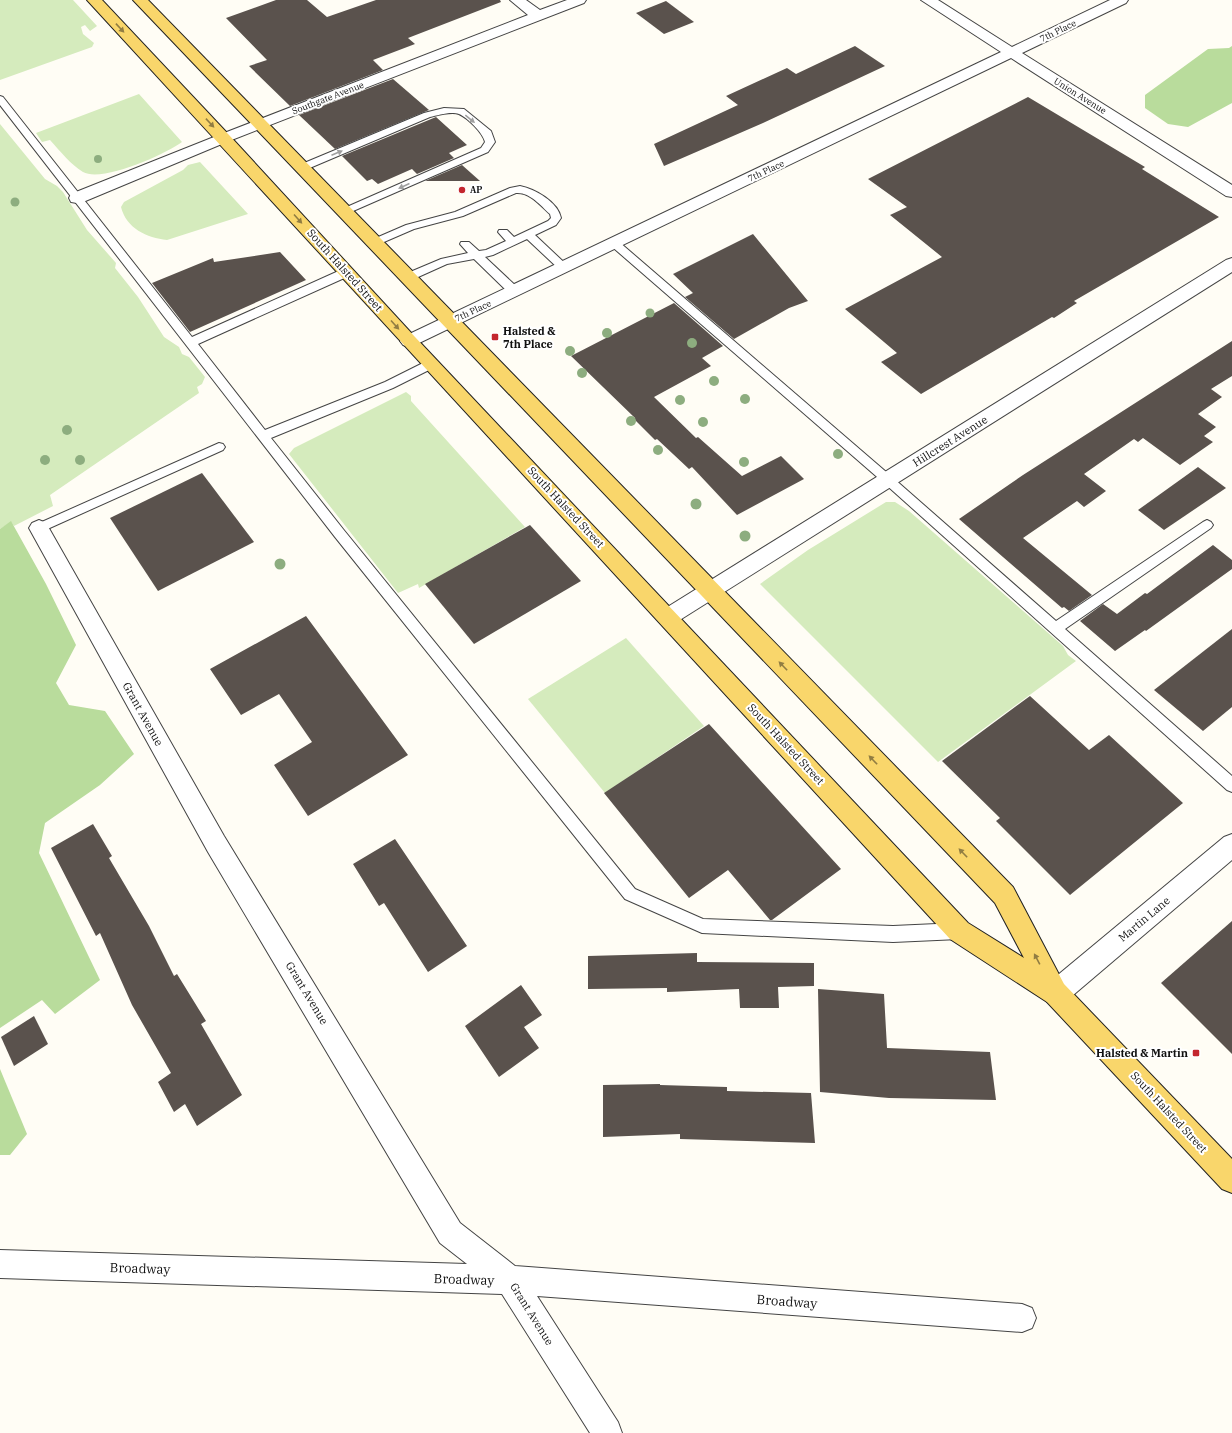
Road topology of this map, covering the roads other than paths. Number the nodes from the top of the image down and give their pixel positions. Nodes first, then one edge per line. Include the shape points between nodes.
1 (94, 0) edge
2 (140, 0) edge
3 (517, 0) edge
4 (579, 0) edge
5 (928, 0) edge
6 (1115, 1) edge
7 (538, 16) junction
8 (1012, 54) junction
9 (0, 99) edge
10 (259, 125) junction
11 (224, 138) junction
12 (301, 168) junction
13 (1232, 192) edge
14 (77, 198) junction
15 (344, 212) junction
16 (503, 232) dead end
17 (528, 234) junction
18 (513, 242) junction
19 (373, 243) junction
20 (614, 243) junction
21 (465, 244) dead end
22 (477, 255) junction
23 (1232, 264) edge
24 (564, 267) junction
25 (347, 272) junction
26 (407, 278) junction
27 (514, 291) junction
28 (449, 322) junction
29 (409, 341) junction
30 (190, 343) junction
31 (432, 364) junction
32 (263, 436) junction
33 (219, 447) dead end
34 (888, 480) junction
35 (1207, 525) dead end
36 (39, 528) joint
37 (710, 591) junction
38 (668, 616) junction
39 (1055, 629) junction
40 (1232, 785) edge
41 (1232, 845) edge
42 (959, 931) junction
43 (1056, 993) junction
44 (1232, 1179) edge
45 (0, 1264) edge
46 (510, 1280) junction
47 (1022, 1318) dead end
48 (607, 1433) edge

1 -> 11 main road, South Halsted Street
2 - 10 main road, South Halsted Street
3 - 7 street
4 - 7 street, Southgate Avenue
5 - 8 street, Union Avenue
6 - 8 street, 7th Place
7 - 10 street, Southgate Avenue
8 - 13 street, Union Avenue
8 - 20 street, 7th Place
9 - 14 lane
10 - 11 street, Southgate Avenue
10 - 12 main road, South Halsted Street
11 - 14 street, Southgate Avenue
11 -> 25 main road, South Halsted Street
12 - 15 main road, South Halsted Street
12 -> 15 lane via 427,115 444,111 461,112 488,132 490,142 484,150
14 - 30 lane
15 - 19 main road, South Halsted Street
16 - 18 lane
17 - 18 lane
17 - 19 lane via 552,223 556,218 555,214 530,191 523,189 514,190 480,210 459,214 443,222 410,227
17 - 24 lane
18 - 22 lane via 489,253
19 - 26 main road, South Halsted Street
20 - 24 street, 7th Place
20 - 34 lane
21 - 22 lane
22 - 26 lane via 445,261
22 - 27 lane
23 - 34 street, Hillcrest Avenue
24 - 27 street, 7th Place
25 -> 29 main road, South Halsted Street
25 - 30 lane
26 - 28 main road, South Halsted Street
27 - 28 street, 7th Place
28 - 29 street, 7th Place
28 - 37 main road, South Halsted Street
29 - 31 main road, South Halsted Street
30 - 32 lane
31 - 32 lane via 389,385
31 - 38 main road, South Halsted Street
32 - 42 lane via 630,894 702,926 893,934
33 - 36 lane
34 - 37 street, Hillcrest Avenue
34 - 39 lane
35 - 39 lane
36 - 46 street, Grant Avenue via 216,844 450,1233
37 - 38 street, Hillcrest Avenue
43 -> 37 main road, South Halsted Street via 1004,895
38 - 42 main road, South Halsted Street
39 - 40 lane
41 - 43 street, Martin Lane
42 - 43 main road, South Halsted Street
43 - 44 main road, South Halsted Street
45 - 46 street, Broadway
46 - 47 street, Broadway
46 - 48 street, Grant Avenue

